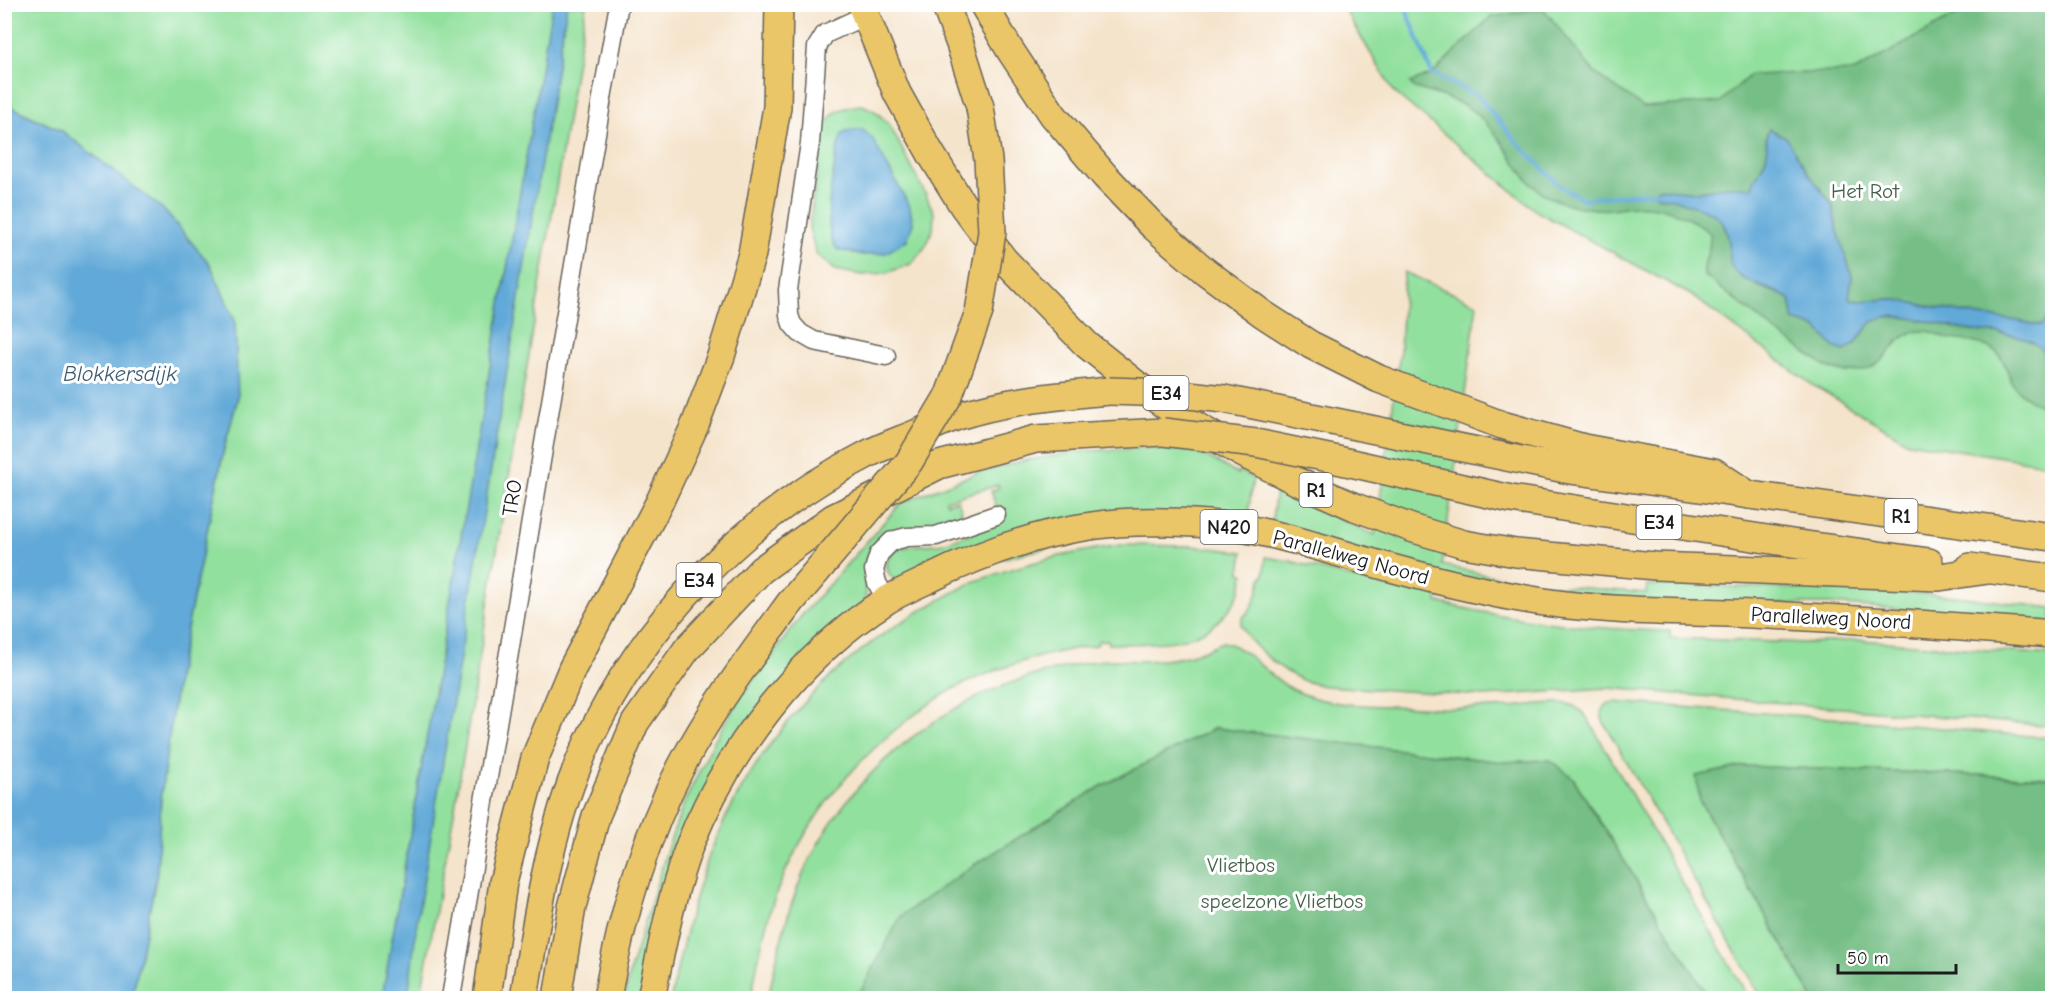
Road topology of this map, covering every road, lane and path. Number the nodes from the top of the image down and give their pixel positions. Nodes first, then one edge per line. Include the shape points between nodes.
1 (619, 4) edge
2 (779, 4) edge
3 (945, 4) edge
4 (983, 4) edge
5 (863, 10) edge
6 (886, 356) dead end
7 (1749, 495) junction
8 (996, 515) dead end
9 (2052, 537) edge
10 (1988, 570) junction
11 (2052, 578) edge
12 (887, 600) junction
13 (2052, 634) edge
14 (2052, 648) edge
15 (452, 999) edge
16 (488, 999) edge
17 (524, 999) edge
18 (557, 999) edge
19 (607, 999) edge
20 (651, 999) edge
21 (664, 999) edge

1 - 15 lane, TRO
2 - 16 highway via 777,107 752,254 695,425 572,669 535,758 503,882
3 - 19 highway, bridge via 980,107 988,160 992,232 979,312 949,395 909,462 790,603 734,679 681,767 641,860
4 - 7 highway via 1053,115 1105,176 1205,272 1311,345 1379,379 1502,425 1584,448 1714,472
5 - 6 lane via 825,34 817,47 810,143 788,290 789,315 800,333 814,341
5 - 10 highway, R1 via 897,93 931,154 1004,260 1088,345 1137,385 1186,420 1296,481 1413,529 1516,553 1655,566 1939,578
7 - 9 highway, R1
7 - 17 highway, E34, bridge via 1570,470 1224,399 1171,393 1109,391 1035,398 958,416 864,456 799,494 731,548 673,606 626,671 588,742 561,814 545,876
8 - 12 lane via 936,536 892,541 879,554 874,570
10 - 11 highway, R1
10 - 18 highway, E34, bridge via 1511,499 1256,442 1163,432 1036,439 939,465 833,518 761,570 687,649 634,723 597,816 572,908
12 - 13 highway, Parallelweg Noord / N420 via 963,562 1039,536 1139,522 1209,524 1292,539 1481,591 1556,604 1920,623
12 - 20 highway, Parallelweg Noord / N420 via 807,666 769,708 738,751 690,846 668,915
14 - 21 highway, Parallelweg Noord / N420 via 1841,632 1563,618 1498,609 1421,591 1290,553 1191,537 1121,538 1065,546 960,580 914,603 842,652 799,695 743,771 701,855

